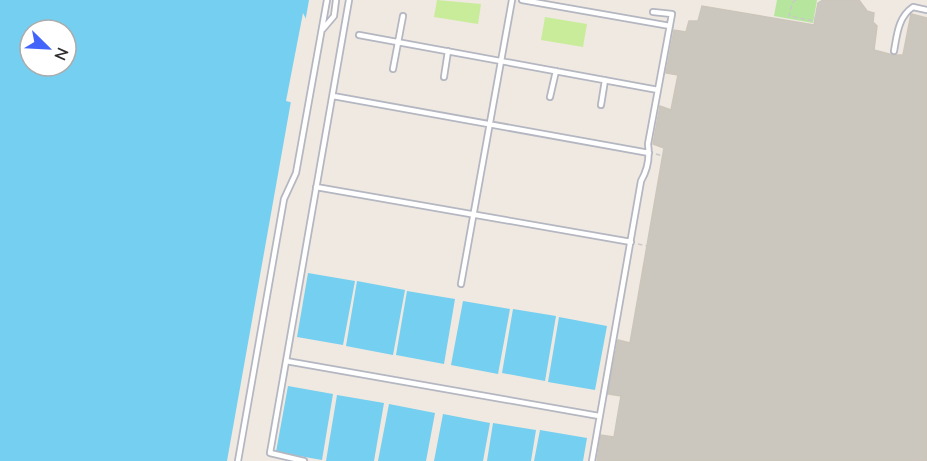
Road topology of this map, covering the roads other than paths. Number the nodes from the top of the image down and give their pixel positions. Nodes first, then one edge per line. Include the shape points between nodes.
1 (327, 0) edge
2 (336, 0) edge
3 (349, 0) edge
4 (512, 0) edge
5 (522, 0) edge
6 (927, 10) edge
7 (653, 12) dead end
8 (403, 16) dead end
9 (670, 26) junction
10 (321, 32) junction
11 (359, 35) dead end
12 (398, 42) junction
13 (448, 51) junction
14 (894, 51) dead end
15 (501, 61) junction
16 (393, 69) dead end
17 (555, 71) junction
18 (444, 77) dead end
19 (605, 80) junction
20 (658, 90) junction
21 (333, 96) junction
22 (550, 97) dead end
23 (601, 105) dead end
24 (489, 124) junction
25 (649, 153) junction
26 (316, 187) junction
27 (474, 215) junction
28 (631, 242) junction
29 (461, 284) dead end
30 (286, 361) junction
31 (599, 417) junction
32 (238, 461) edge
33 (304, 461) edge
34 (592, 461) edge

1 - 10 lane
2 - 10 lane via 334,16
3 - 21 lane
4 - 15 lane
5 - 9 lane
6 - 14 lane via 914,7 906,12
7 - 9 lane via 672,14
8 - 12 lane
9 - 20 lane
10 - 32 lane via 296,173 284,199
11 - 12 lane
12 - 13 lane
12 - 16 lane
13 - 15 lane
13 - 18 lane
15 - 17 lane
15 - 24 lane
17 - 19 lane
17 - 22 lane
19 - 20 lane
19 - 23 lane
20 - 25 lane
21 - 24 lane
21 - 26 lane
24 - 25 lane
24 - 27 lane
25 - 28 lane
26 - 27 lane
26 - 30 lane
27 - 28 lane
27 - 29 lane
28 - 31 lane
30 - 31 lane
30 - 33 lane via 270,453
31 - 34 lane

